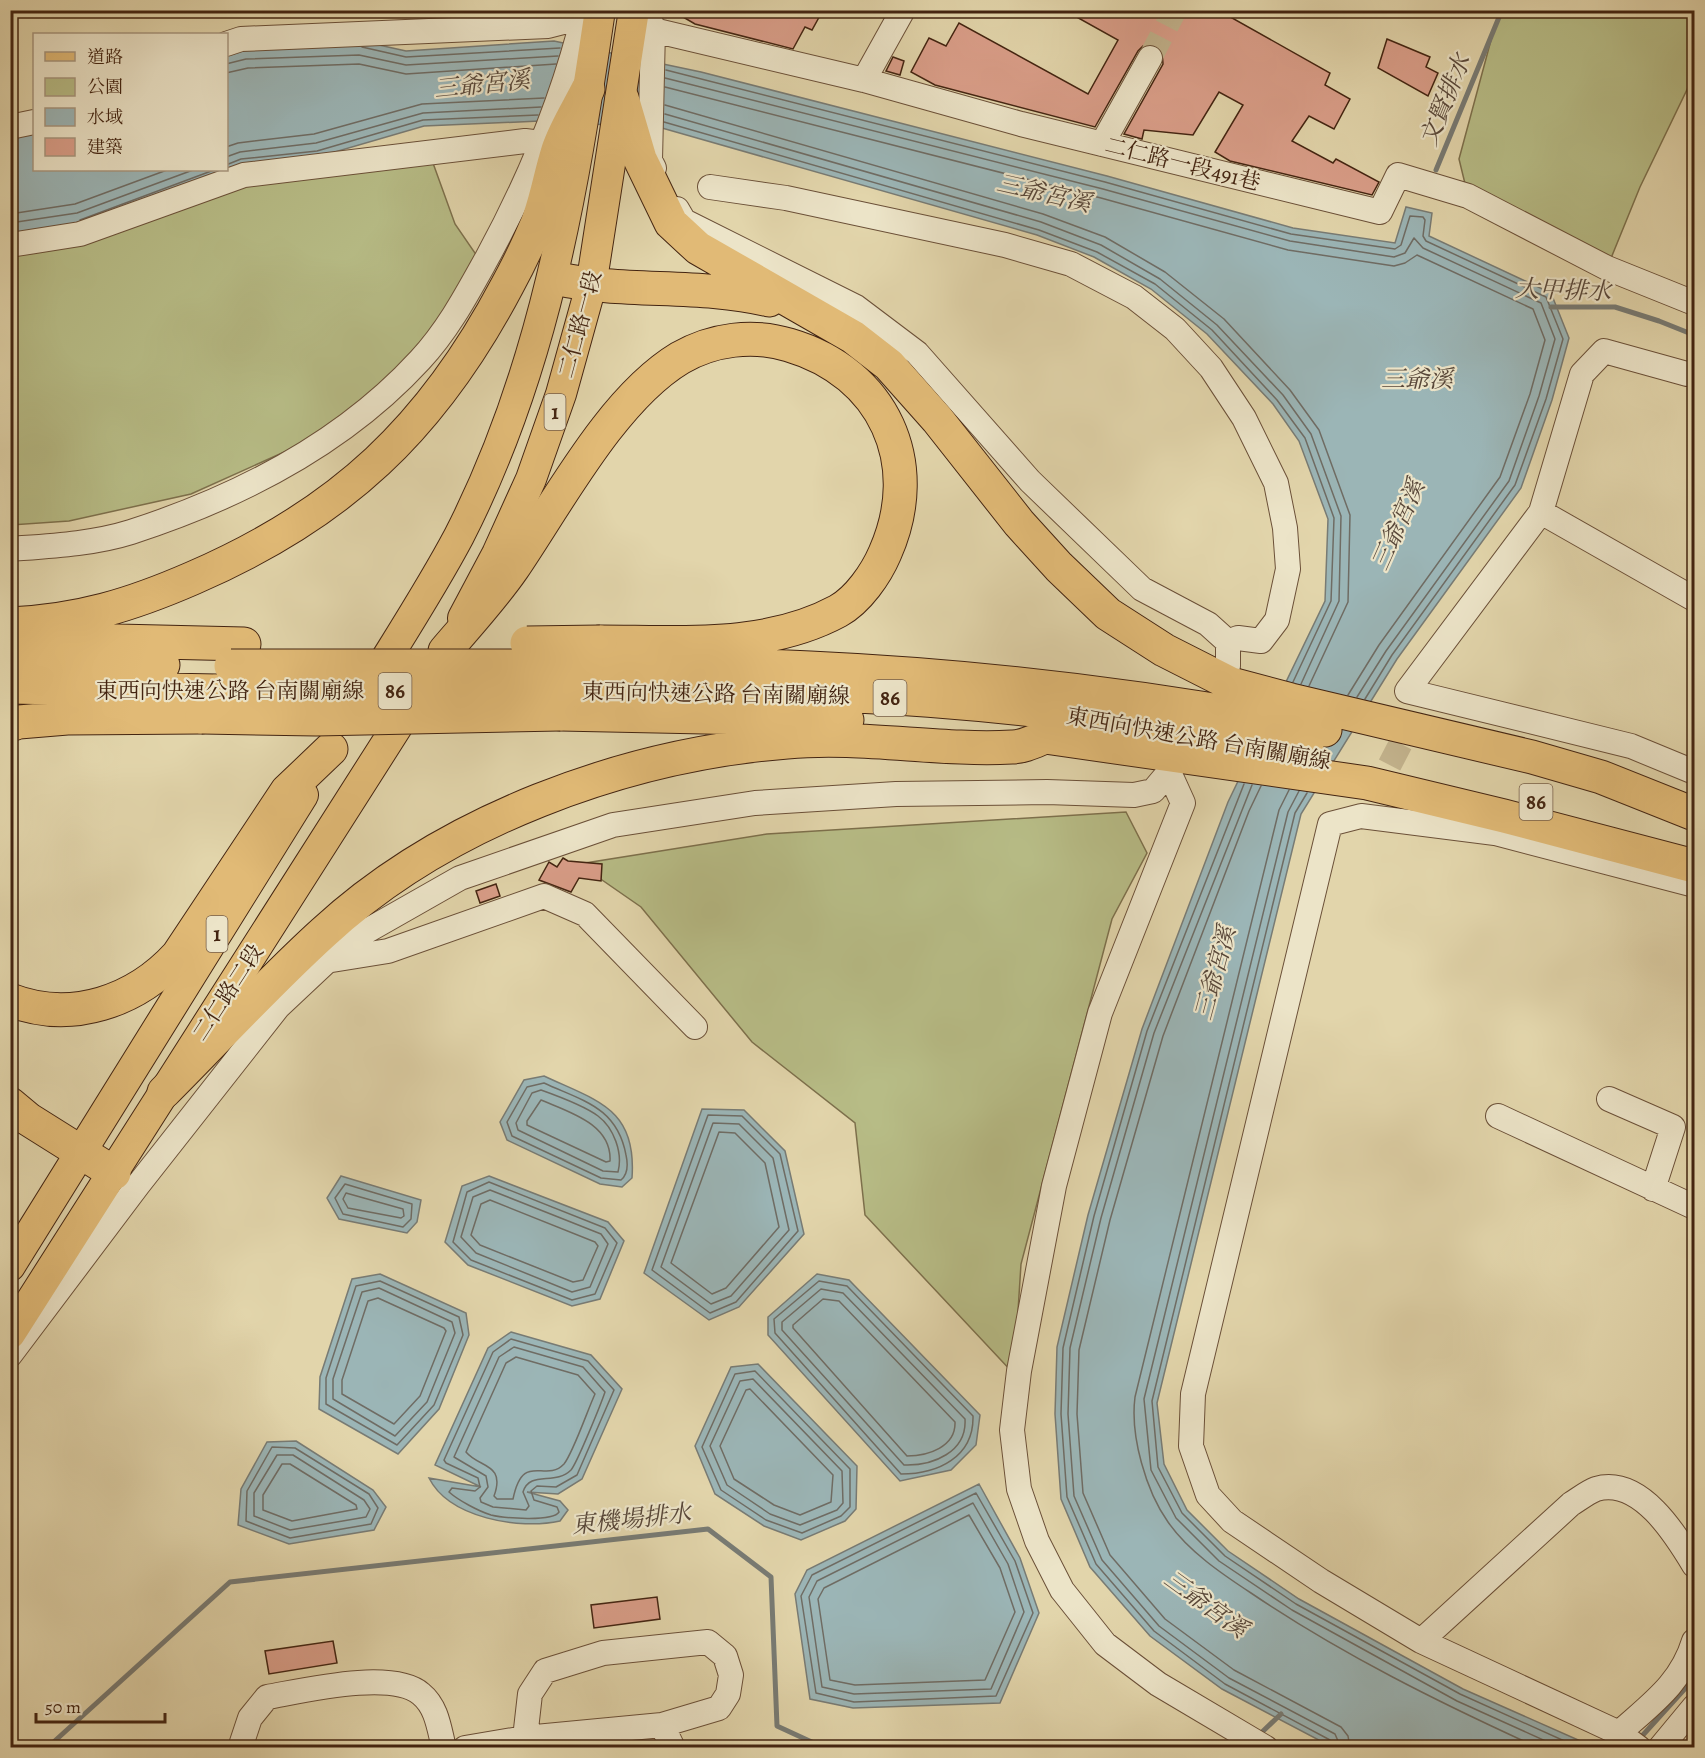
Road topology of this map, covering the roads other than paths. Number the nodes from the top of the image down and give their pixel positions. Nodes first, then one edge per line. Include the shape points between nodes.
1 (903, 10) edge
2 (589, 21) edge
3 (642, 26) edge
4 (228, 43) edge
5 (1150, 58) tunnel mouth
6 (864, 80) junction
7 (588, 89) joint
8 (621, 98) joint
9 (33, 122) edge
10 (10, 127) edge
11 (1102, 144) junction
12 (549, 146) junction
13 (635, 158) junction
14 (710, 186) dead end
15 (10, 245) edge
16 (554, 278) junction
17 (591, 286) junction
18 (1695, 303) edge
19 (808, 312) junction
20 (1687, 374) dead end
21 (1540, 512) junction
22 (10, 549) edge
23 (1695, 599) edge
24 (422, 601) joint
25 (10, 624) edge
26 (10, 640) edge
27 (1228, 642) junction
28 (445, 651) junction
29 (10, 662) edge
30 (580, 678) junction
31 (223, 679) junction
32 (10, 687) edge
33 (1426, 696) junction
34 (1207, 721) junction
35 (10, 725) edge
36 (1045, 737) junction
37 (331, 749) junction
38 (1382, 764) junction
39 (1695, 772) edge
40 (1695, 815) edge
41 (1695, 847) edge
42 (1695, 866) edge
43 (1695, 885) edge
44 (411, 904) junction
45 (435, 934) junction
46 (327, 961) junction
47 (10, 1000) edge
48 (695, 1027) dead end
49 (164, 1092) junction
50 (1609, 1099) dead end
51 (10, 1104) edge
52 (1498, 1116) dead end
53 (82, 1153) junction
54 (114, 1173) junction
55 (1653, 1188) junction
56 (1695, 1207) edge
57 (10, 1266) edge
58 (10, 1334) edge
59 (10, 1355) edge
60 (1695, 1565) edge
61 (1421, 1641) junction
62 (1695, 1641) edge
63 (1695, 1707) edge
64 (662, 1725) junction
65 (1619, 1733) junction
66 (525, 1738) junction
67 (240, 1748) edge
68 (444, 1748) edge
69 (465, 1748) edge
70 (673, 1748) edge
71 (1266, 1748) edge
72 (1639, 1748) edge
73 (1660, 1748) edge

1 - 6 street
2 - 4 street via 241,39
2 - 7 main road
2 - 12 street
3 - 6 street, 二仁路一段491巷
3 - 8 main road
3 - 13 street
5 - 11 street
6 - 11 street, 二仁路一段491巷
7 - 12 highway
8 - 13 highway
9 - 10 street
11 - 18 street, 二仁路一段491巷 via 1380,212 1398,175 1468,196 1608,268
12 - 15 street via 244,175 80,234
12 - 16 main road, 二仁路一段 / 1
12 - 22 street via 460,307 421,359 374,406 302,458 231,494 130,532 64,545
12 - 25 highway via 537,223 475,344 444,390 365,474 305,521 226,564 164,591 111,611 43,623
13 - 17 main road, 二仁路一段 / 1
13 - 19 highway via 671,223 698,248
13 - 27 street via 684,221 856,307 917,353 1030,481 1142,589 1208,624
14 - 27 street via 1005,244 1071,264 1134,297 1175,328 1211,368 1244,418 1276,483 1285,528 1288,569 1277,620 1261,641 1238,638
16 - 17 highway
16 - 24 main road, 二仁路一段 / 1 via 524,380 495,455 459,535
17 - 19 highway via 717,291
17 - 28 main road, 二仁路一段 / 1 via 561,394 531,479 497,554
19 - 34 highway via 853,337 890,365 1059,567 1108,614 1164,650
20 - 21 street via 1604,351 1581,374
21 - 23 street
21 - 33 street via 1407,691
24 - 37 main road, 二仁路二段 / 1
26 - 31 highway
27 - 34 street
28 - 30 highway via 511,571 627,403 681,358 713,343 744,339 777,341 832,362 858,381 879,406 901,469 901,501 890,544 862,590 841,610 809,624 764,637 709,642
28 - 49 main road, 二仁路二段 / 1
29 - 31 highway, 東西向快速公路 台南關廟線 / 86
30 - 31 highway, 東西向快速公路 台南關廟線 / 86, bridge
30 - 31 highway, bridge
30 - 34 highway, 東西向快速公路 台南關廟線 / 86
30 - 36 highway via 772,717 945,726
31 - 32 highway, 東西向快速公路 台南關廟線 / 86
31 - 35 highway via 67,718
33 - 38 street
33 - 39 street via 1631,746
34 - 36 highway
34 - 38 highway, 東西向快速公路 台南關廟線 / 86
34 - 38 highway
34 - 44 street via 1153,791 1134,795 896,794 755,803 613,825 460,878
34 - 71 street via 1183,803 1100,1014 1054,1186 1019,1371 1012,1430 1019,1489 1037,1541 1062,1590 1105,1644 1158,1684
36 - 49 highway via 1014,748 825,741 734,747 682,757 558,795 441,846 397,876 324,932
37 - 47 highway via 287,791 178,955 159,976 110,1002 81,1008 49,1009
37 - 53 main road, 二仁路二段 / 1
38 - 40 highway via 1601,777
38 - 41 highway, 東西向快速公路 台南關廟線 / 86 via 1514,795
38 - 42 highway via 1504,816
38 - 43 street via 1495,833
38 - 61 street via 1330,824 1192,1394 1191,1446 1209,1494 1232,1521
44 - 45 street
44 - 46 street
45 - 46 street via 388,951
45 - 48 street via 544,896 585,914
46 - 59 street via 278,1007
49 - 54 main road, 二仁路二段 / 1
50 - 55 street via 1673,1127
51 - 53 highway
52 - 55 street
53 - 54 highway
53 - 57 main road, 二仁路二段 / 1
54 - 58 main road, 二仁路二段 / 1
55 - 56 street
60 - 61 street via 1653,1506 1612,1488 1596,1489 1571,1504
61 - 65 street
62 - 65 street via 1667,1692
63 - 73 street
64 - 66 street
64 - 66 street via 719,1708 729,1694 731,1675 725,1656 708,1642 603,1653 545,1671 530,1694
64 - 70 street
65 - 72 street
66 - 69 street
67 - 68 street via 250,1718 267,1697 351,1683 397,1684 420,1692 435,1711

